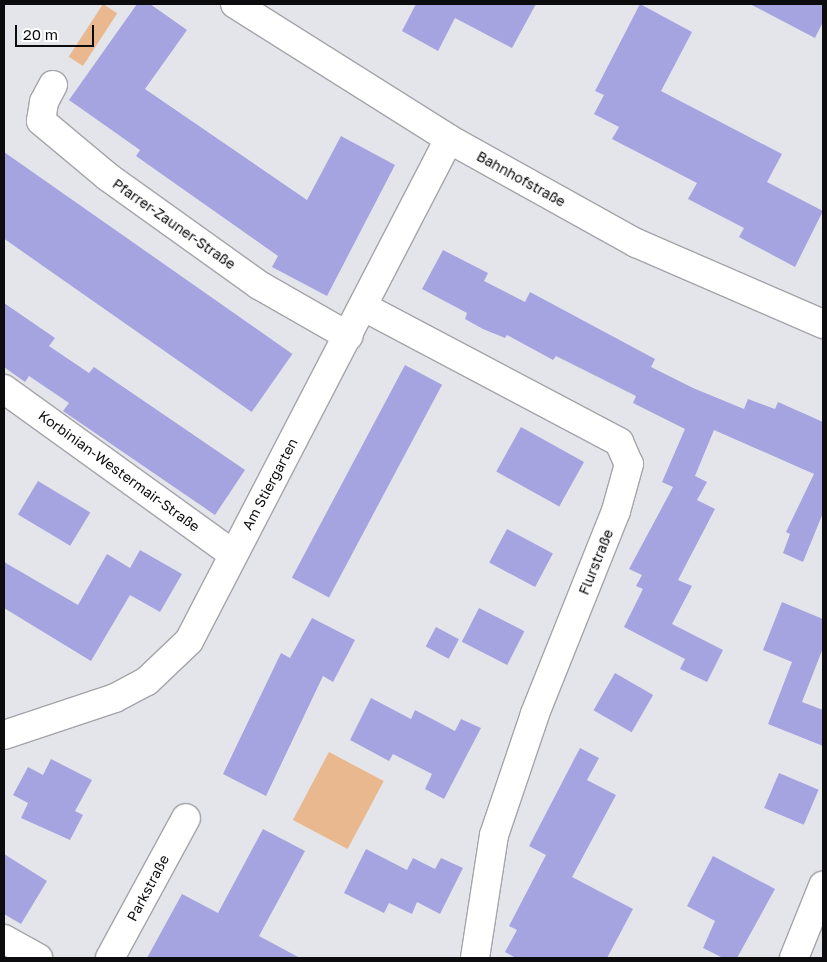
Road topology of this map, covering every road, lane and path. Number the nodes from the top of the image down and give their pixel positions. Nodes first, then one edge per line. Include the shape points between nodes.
1 (236, 4) edge
2 (53, 85) dead end
3 (449, 139) junction
4 (364, 307) junction
5 (823, 324) edge
6 (348, 336) junction
7 (4, 389) edge
8 (234, 554) junction
9 (4, 735) edge
10 (186, 818) dead end
11 (823, 886) edge
12 (4, 939) edge
13 (38, 958) edge
14 (110, 958) edge
15 (475, 958) edge
16 (794, 958) edge

1 - 3 street, Bahnhofstraße
2 - 6 street, Pfarrer-Zauner-Straße via 44,102 41,121 108,177 259,285
3 - 4 street, Am Stiergarten
3 - 5 street, Bahnhofstraße via 636,243
4 - 6 street, Am Stiergarten
4 - 15 street, Flurstraße via 618,442 628,464 616,511 535,714 494,836
6 - 8 street, Am Stiergarten
7 - 8 street, Korbinian-Westermair-Straße
8 - 9 street, Am Stiergarten via 189,642 147,681 84,710
10 - 14 street, Parkstraße
11 - 16 street
12 - 13 street

